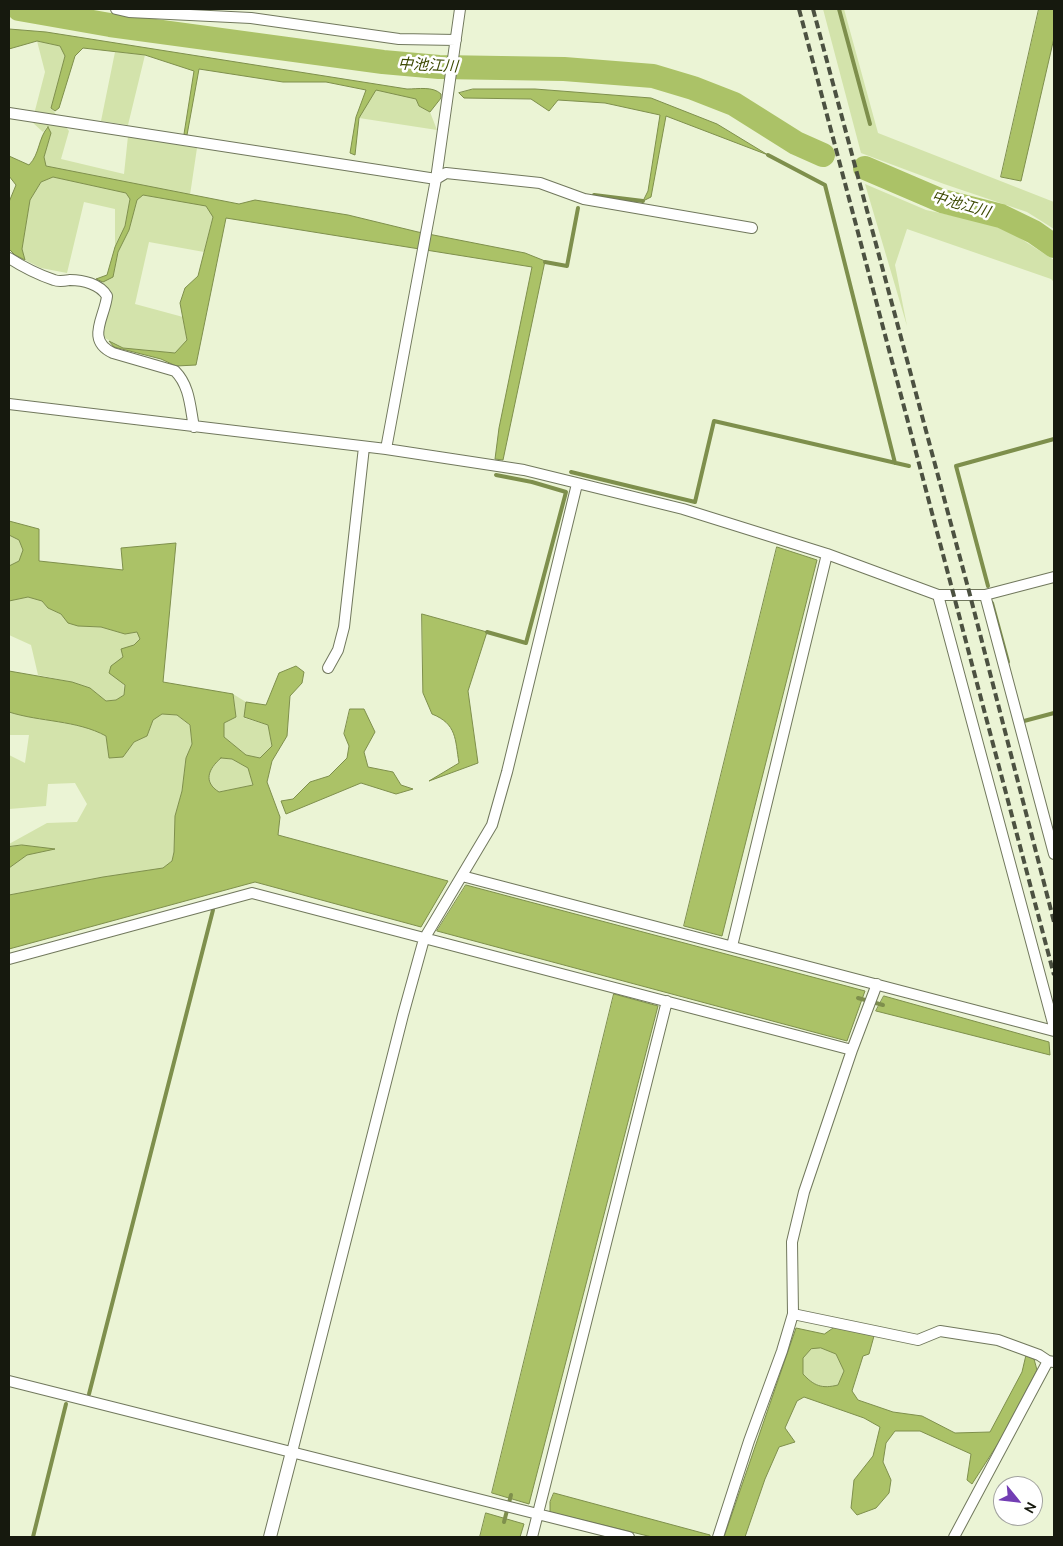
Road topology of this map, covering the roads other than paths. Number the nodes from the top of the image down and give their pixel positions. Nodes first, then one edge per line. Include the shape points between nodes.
1 (116, 9) edge
2 (460, 9) edge
3 (456, 40) junction
4 (9, 113) edge
5 (436, 179) junction
6 (752, 228) dead end
7 (9, 258) edge
8 (9, 404) edge
9 (194, 427) junction
10 (364, 448) junction
11 (386, 450) junction
12 (578, 484) junction
13 (827, 554) junction
14 (1054, 577) edge
15 (938, 594) junction
16 (985, 596) junction
17 (328, 668) dead end
18 (1054, 854) edge
19 (462, 876) junction
20 (424, 939) junction
21 (732, 946) junction
22 (9, 959) edge
23 (877, 984) junction
24 (666, 1001) junction
25 (1054, 1029) edge
26 (852, 1050) junction
27 (793, 1314) junction
28 (1051, 1361) edge
29 (9, 1381) edge
30 (292, 1452) junction
31 (537, 1515) junction
32 (270, 1537) edge
33 (532, 1537) edge
34 (629, 1537) edge
35 (718, 1537) edge
36 (954, 1537) edge

1 - 3 street via 250,18 399,39
2 - 3 street
3 - 5 street
4 - 5 street
5 - 6 street via 446,172 540,183 584,199
5 - 11 street
7 - 9 street via 56,281 96,284 103,290 107,296 98,333 100,343 113,353 175,371 183,378
8 - 9 street
9 - 10 street
10 - 11 street
10 - 17 street via 344,627 338,650
11 - 12 street via 524,470
12 - 13 street via 683,509
12 - 19 street via 492,825
13 - 15 street
13 - 21 street
14 - 16 street
15 - 16 street
15 - 25 street
16 - 18 street
19 - 20 street
19 - 21 street
20 - 22 street via 252,893
20 - 24 street
20 - 30 street
21 - 23 street
23 - 25 street
23 - 26 street
24 - 26 street
24 - 31 street
26 - 27 street via 804,1192 792,1242
27 - 28 street via 918,1340 940,1331 998,1340
27 - 35 street
28 - 36 street
29 - 30 street
30 - 31 street
30 - 32 street
31 - 33 street
31 - 34 street

